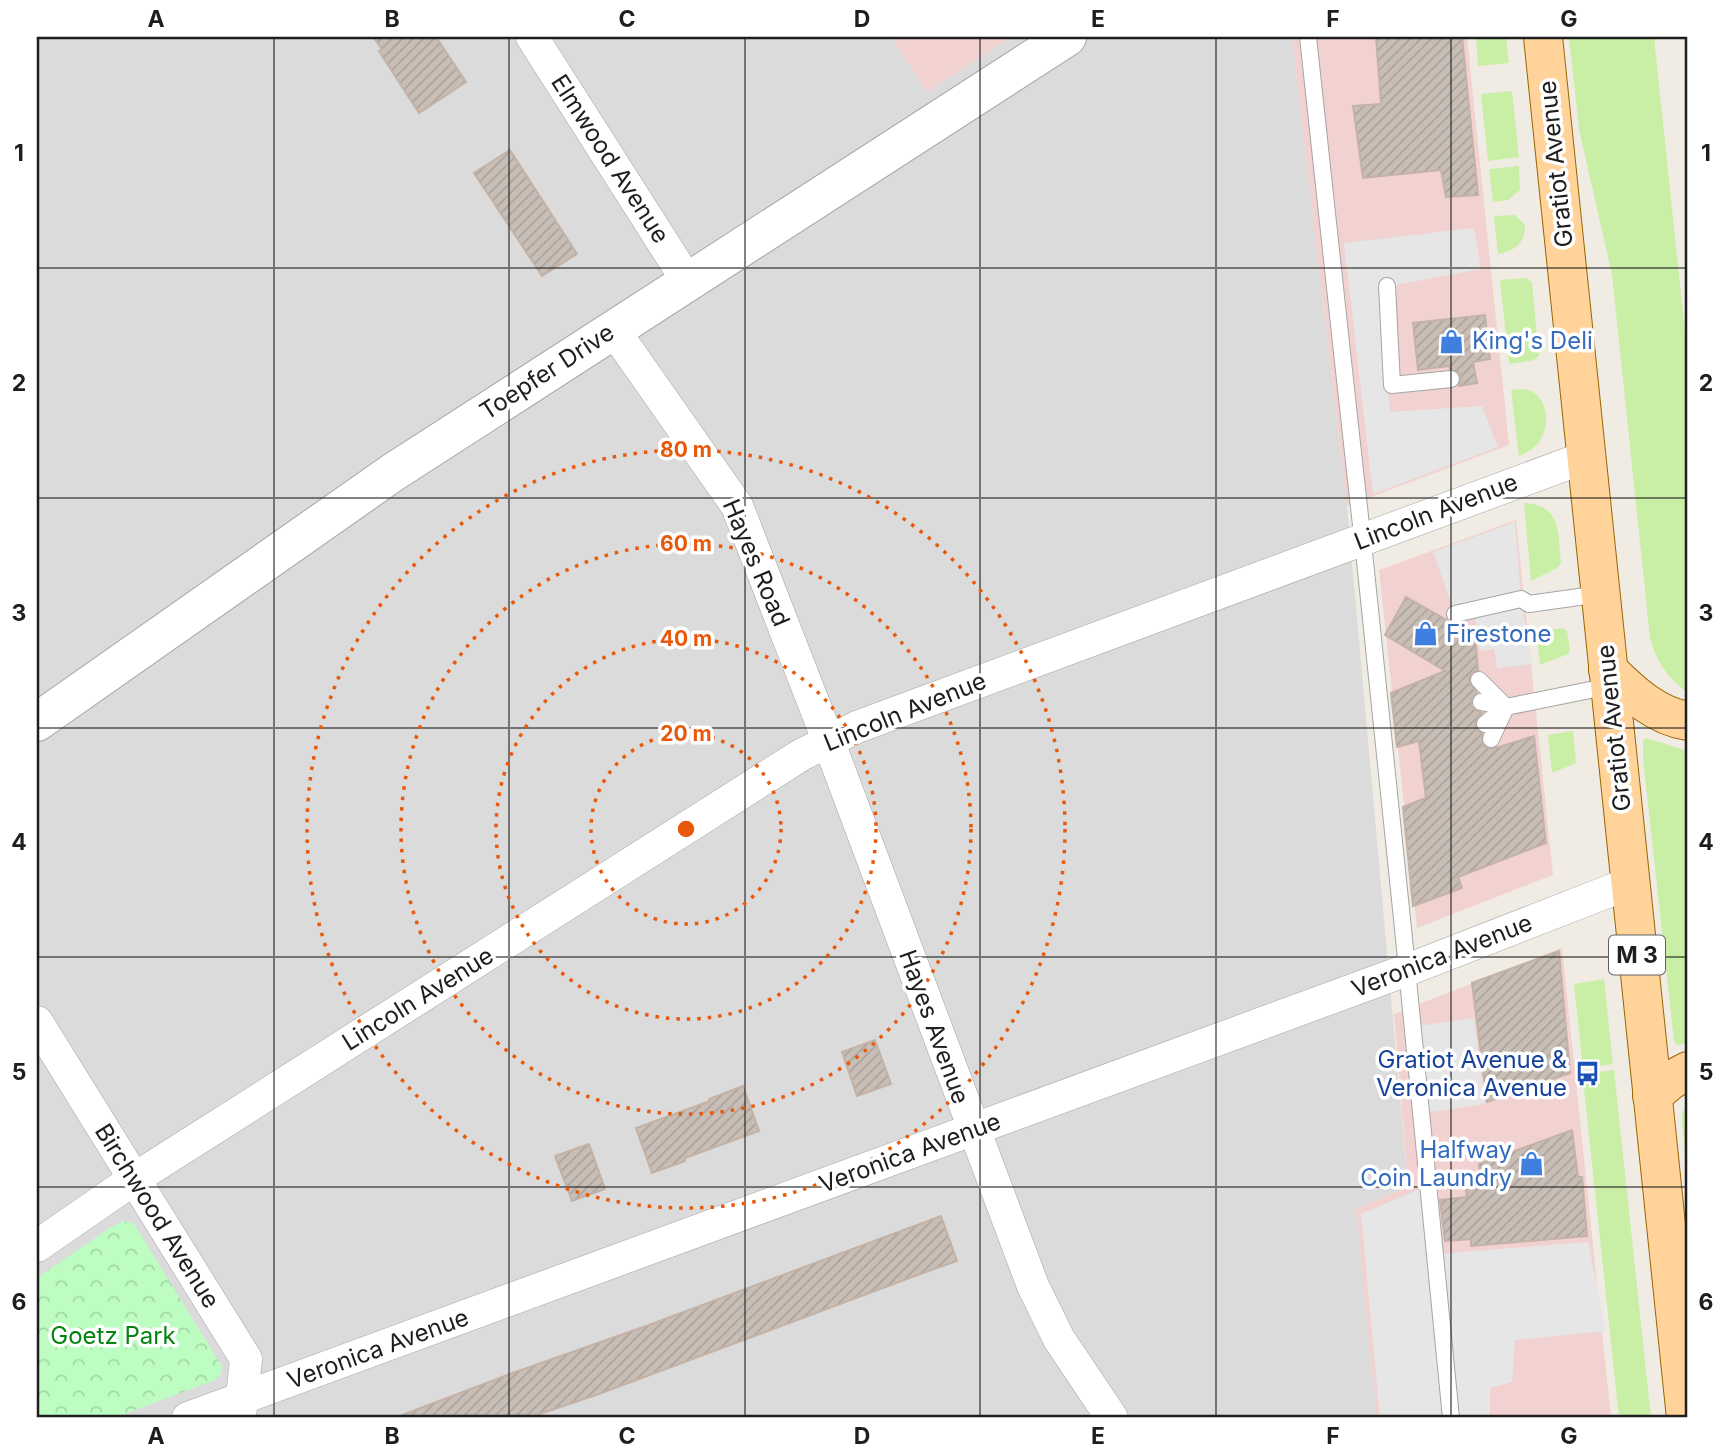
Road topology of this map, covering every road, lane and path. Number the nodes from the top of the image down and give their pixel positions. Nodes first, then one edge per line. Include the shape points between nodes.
1 (531, 37) edge
2 (1067, 37) edge
3 (1308, 37) edge
4 (1543, 37) edge
5 (688, 282) junction
6 (1387, 286) dead end
7 (613, 329) junction
8 (1451, 379) dead end
9 (1586, 457) junction
10 (1362, 540) junction
11 (1600, 594) junction
12 (1455, 614) dead end
13 (1609, 678) junction
14 (1479, 680) dead end
15 (1481, 702) dead end
16 (1506, 707) junction
17 (37, 722) edge
18 (1688, 722) edge
19 (1488, 732) dead end
20 (828, 740) junction
21 (1630, 883) junction
22 (1406, 970) junction
23 (37, 1022) edge
24 (1688, 1071) edge
25 (1652, 1096) junction
26 (973, 1130) junction
27 (134, 1180) junction
28 (37, 1246) edge
29 (241, 1408) edge
30 (188, 1418) edge
31 (1112, 1418) edge
32 (1451, 1418) edge
33 (1686, 1418) edge

1 - 5 street, Elmwood Avenue
2 - 5 street, Toepfer Drive
3 - 10 lane
4 - 9 main road, Gratiot Avenue / M 3
5 - 7 street, Toepfer Drive
6 - 8 lane via 1392,385
7 - 17 street, Toepfer Drive via 392,473
7 - 20 street, Hayes Road via 737,506
9 - 10 street, Lincoln Avenue
9 - 11 main road, Gratiot Avenue / M 3
10 - 20 street, Lincoln Avenue
10 - 22 lane
11 - 12 lane via 1529,604 1521,599
11 - 13 main road, Gratiot Avenue / M 3
13 - 16 lane
13 - 18 main road via 1653,709
13 - 21 main road, Gratiot Avenue / M 3
14 - 16 lane
15 - 16 lane
16 - 19 lane
20 - 26 street, Hayes Avenue
20 - 27 street, Lincoln Avenue
21 - 22 street, Veronica Avenue
21 - 25 main road, Gratiot Avenue / M 3
22 - 26 street, Veronica Avenue
22 - 32 lane
23 - 27 street, Birchwood Avenue
24 - 25 main road
25 - 33 main road, Gratiot Avenue / M 3
26 - 29 street, Veronica Avenue
26 - 31 street, Hayes Avenue via 1033,1286 1059,1339
27 - 28 street, Lincoln Avenue
27 - 29 street, Birchwood Avenue via 246,1359
29 - 30 street, Veronica Avenue

